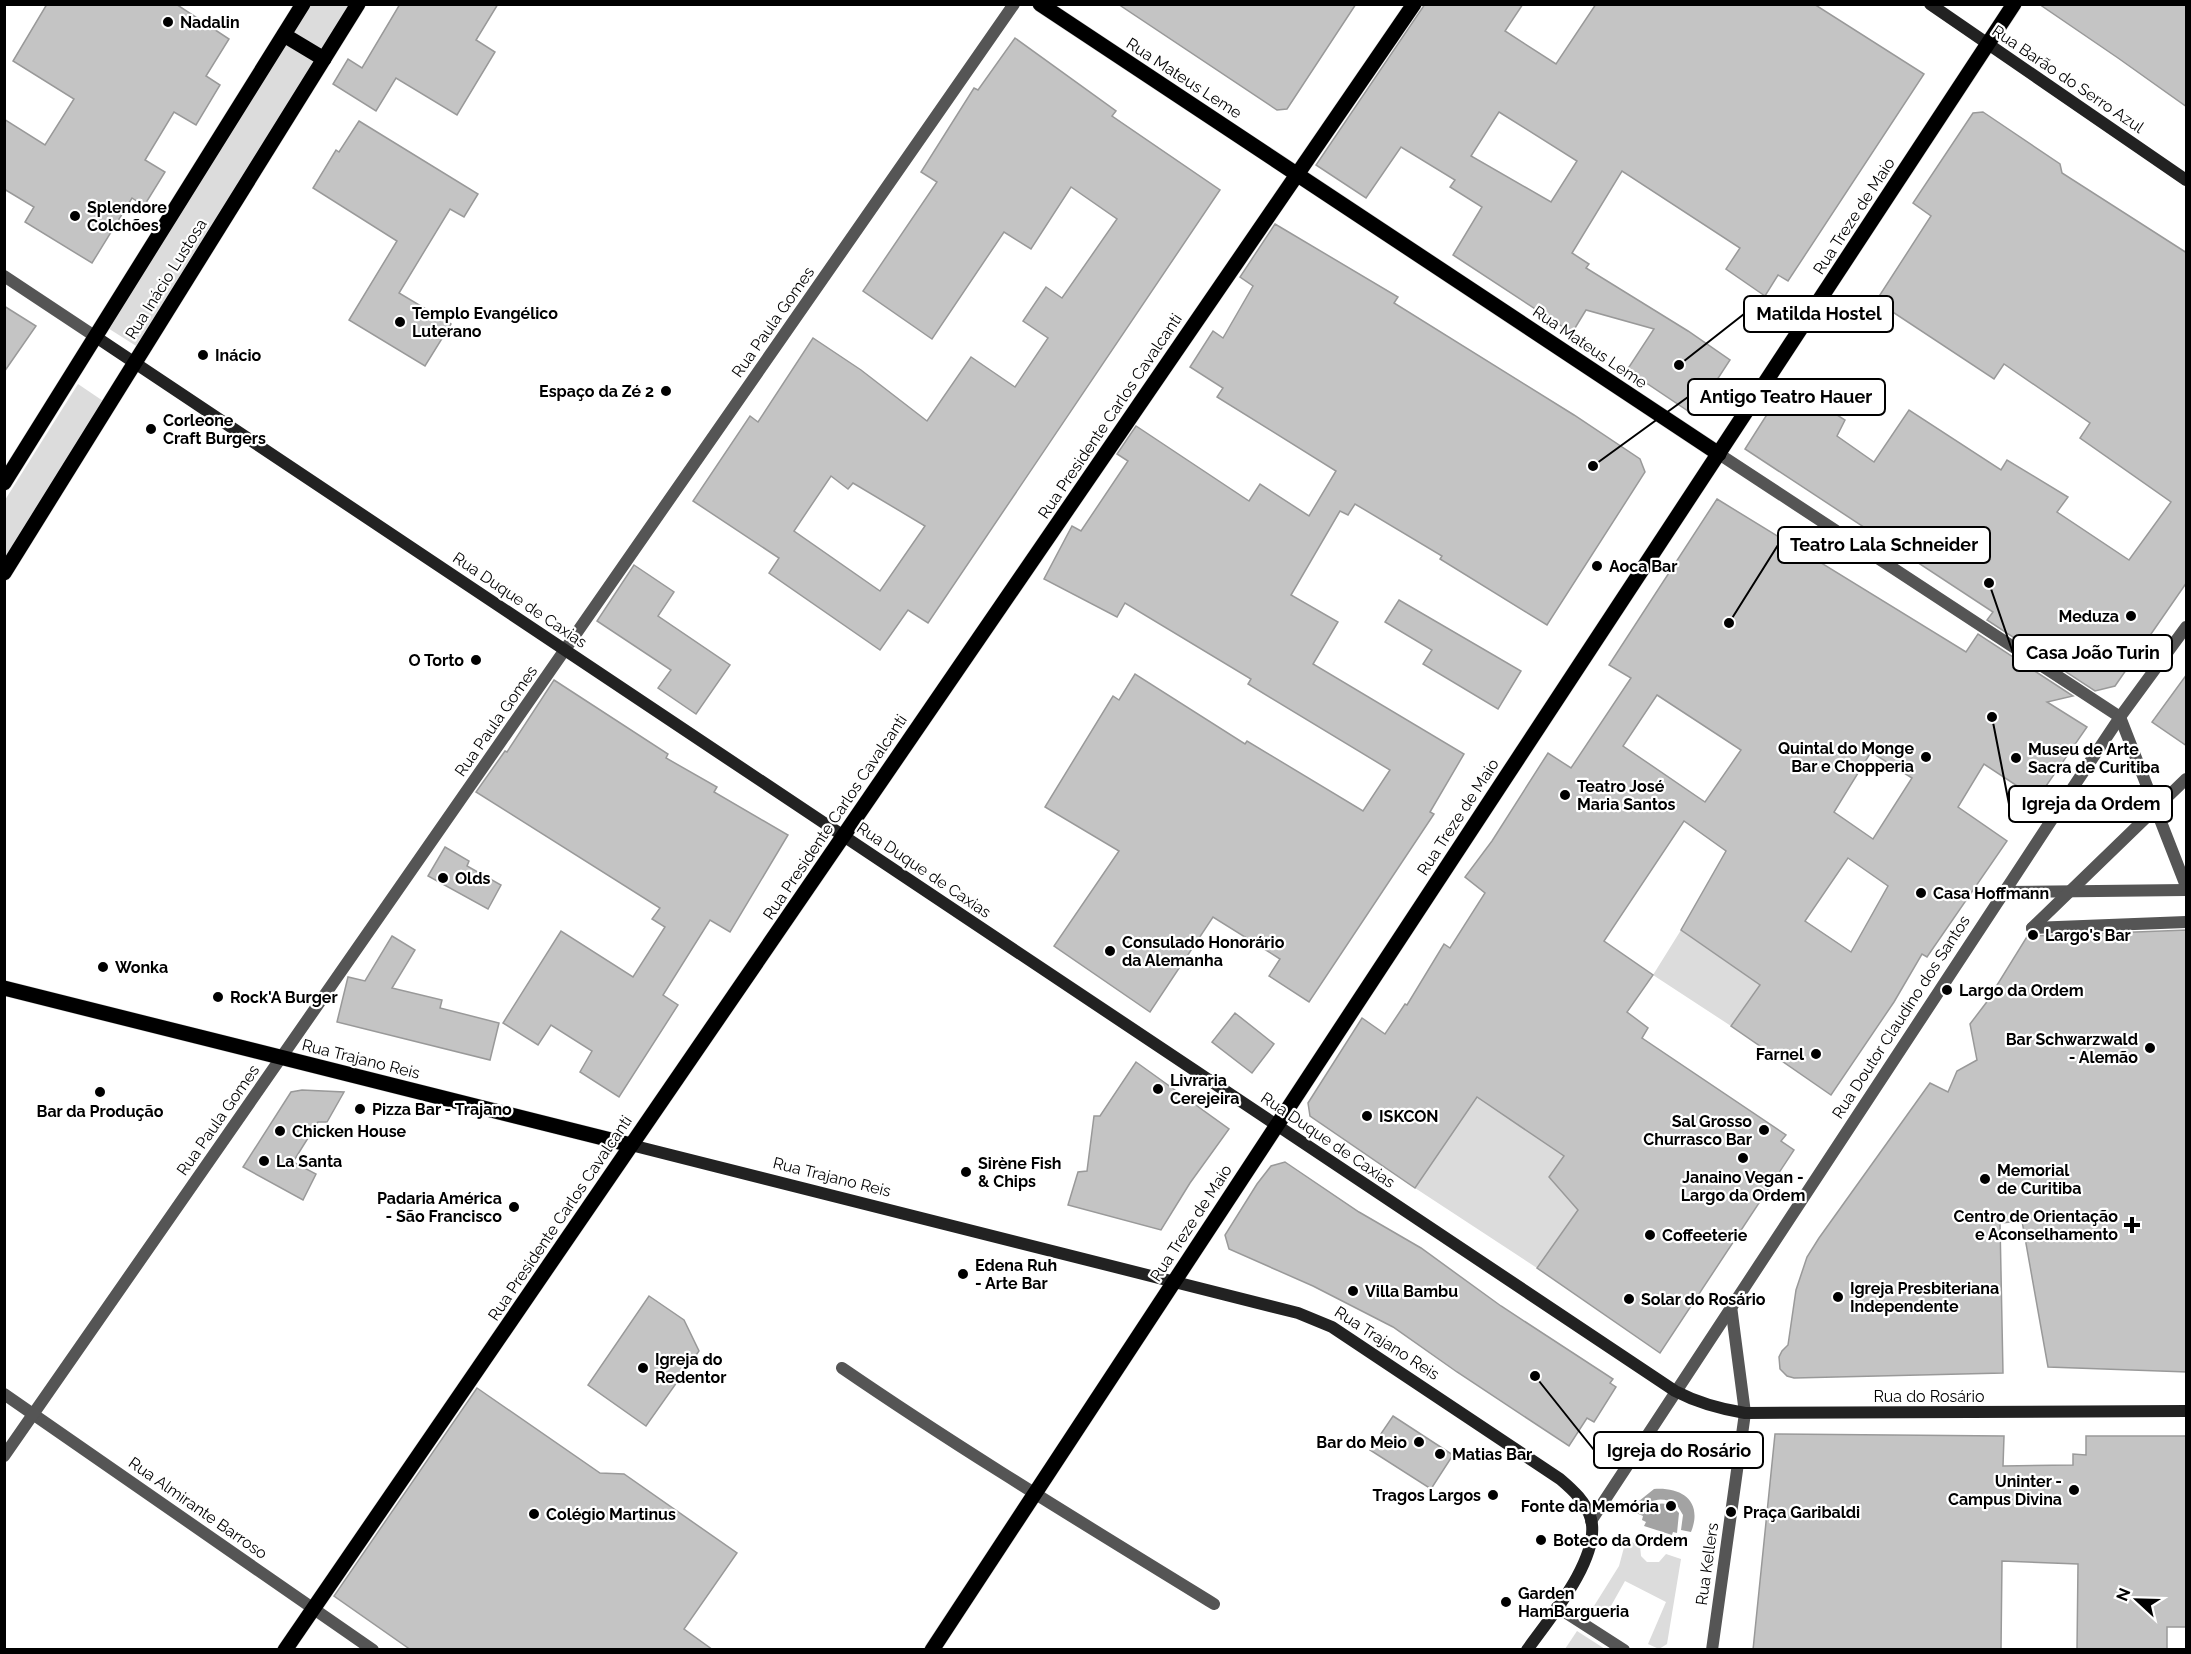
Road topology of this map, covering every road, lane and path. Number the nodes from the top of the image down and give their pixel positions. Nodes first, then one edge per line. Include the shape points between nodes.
1 (303, 4) edge
2 (358, 4) edge
3 (1014, 4) edge
4 (1040, 4) edge
5 (1414, 4) edge
6 (1930, 4) edge
7 (2014, 4) edge
8 (284, 34) junction
9 (1988, 44) junction
10 (324, 59) junction
11 (1298, 175) junction
12 (2187, 180) edge
13 (4, 276) edge
14 (96, 337) junction
15 (135, 363) junction
16 (1719, 454) junction
17 (4, 483) edge
18 (4, 573) edge
19 (2187, 627) edge
20 (565, 650) junction
21 (2120, 717) junction
22 (2187, 779) edge
23 (844, 836) junction
24 (2187, 888) edge
25 (2004, 892) junction
26 (2187, 922) edge
27 (4, 988) edge
28 (282, 1057) junction
29 (1277, 1126) junction
30 (631, 1145) junction
31 (1174, 1281) junction
32 (1731, 1306) junction
33 (842, 1368) dead end
34 (1675, 1391) junction
35 (4, 1394) edge
36 (2187, 1412) edge
37 (1745, 1413) junction
38 (33, 1414) junction
39 (4, 1456) edge
40 (1033, 1494) junction
41 (1591, 1521) junction
42 (1214, 1604) dead end
43 (1557, 1607) junction
44 (313, 1608) junction
45 (285, 1650) edge
46 (373, 1650) edge
47 (932, 1650) edge
48 (1527, 1650) edge
49 (1624, 1650) edge
50 (1712, 1650) edge

1 - 8 main road, Rua Inácio Lustosa
2 - 10 main road, Rua Inácio Lustosa
3 - 20 street, Rua Paula Gomes
4 - 11 main road, Rua Mateus Leme
5 - 11 main road, Rua Presidente Carlos Cavalcanti
6 - 9 street, Rua Barão do Serro Azul
7 - 9 main road, Rua Treze de Maio
8 - 10 main road
8 - 14 main road, Rua Inácio Lustosa
9 - 12 street, Rua Barão do Serro Azul
9 - 16 main road, Rua Treze de Maio
10 - 15 main road, Rua Inácio Lustosa
11 - 16 main road, Rua Mateus Leme
11 - 23 main road, Rua Presidente Carlos Cavalcanti
13 - 14 street, Rua Duque de Caxias
14 - 15 street, Rua Duque de Caxias
14 - 17 main road, Rua Inácio Lustosa
15 - 18 main road, Rua Inácio Lustosa
15 - 20 street, Rua Duque de Caxias
16 - 21 street, Rua Mateus Leme
16 - 29 main road, Rua Treze de Maio
19 - 21 street, Rua Doutor Claudino dos Santos
20 - 23 street, Rua Duque de Caxias
20 - 28 street, Rua Paula Gomes
21 - 24 street
21 - 25 street, Rua Doutor Claudino dos Santos
22 - 26 street via 2032,928
23 - 29 street, Rua Duque de Caxias
23 - 30 main road, Rua Presidente Carlos Cavalcanti
24 - 25 street
25 - 32 street, Rua Doutor Claudino dos Santos
27 - 28 main road, Rua Trajano Reis
28 - 30 main road, Rua Trajano Reis
28 - 38 street, Rua Paula Gomes
29 - 31 main road, Rua Treze de Maio
29 - 34 street, Rua Duque de Caxias
30 - 31 street, Rua Trajano Reis
30 - 44 main road, Rua Presidente Carlos Cavalcanti
31 - 40 main road, Rua Treze de Maio
31 - 41 street, Rua Trajano Reis via 1298,1313 1332,1327 1560,1479 1586,1506
32 - 34 street, Rua Doutor Claudino dos Santos
32 - 37 street
33 - 40 street
34 - 37 street, Rua do Rosário via 1694,1401
34 - 41 street, Rua Doutor Claudino dos Santos
35 - 38 street, Rua Almirante Barroso
36 - 37 street, Rua do Rosário
37 - 50 street, Rua Kellers
38 - 39 street, Rua Paula Gomes
38 - 44 street, Rua Almirante Barroso
40 - 42 street
40 - 47 main road, Rua Treze de Maio
41 - 43 street via 1587,1557
43 - 48 street
43 - 49 street
44 - 45 main road, Rua Presidente Carlos Cavalcanti
44 - 46 street, Rua Almirante Barroso

